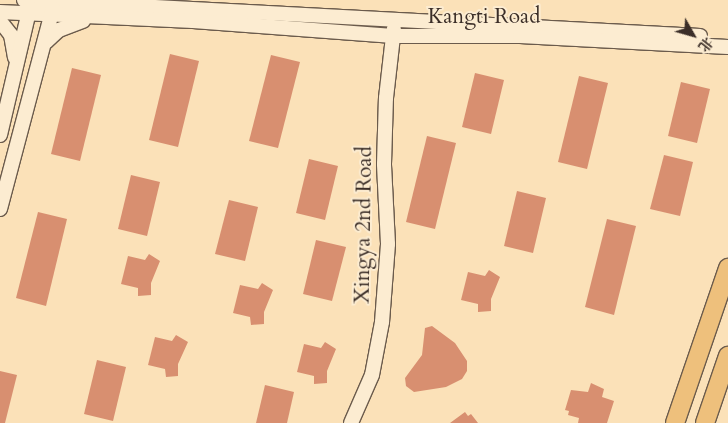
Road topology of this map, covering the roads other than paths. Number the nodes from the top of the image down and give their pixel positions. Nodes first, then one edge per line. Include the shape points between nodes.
1 (24, 0) edge
2 (56, 2) junction
3 (30, 7) edge
4 (0, 12) edge
5 (50, 16) junction
6 (96, 18) junction
7 (0, 21) edge
8 (395, 22) junction
9 (393, 36) junction
10 (728, 38) edge
11 (46, 42) junction
12 (728, 47) edge
13 (14, 76) junction
14 (9, 96) junction
15 (31, 99) junction
16 (0, 135) edge
17 (0, 209) edge
18 (728, 268) edge
19 (728, 356) edge
20 (351, 423) edge
21 (675, 423) edge
22 (706, 423) edge

1 - 3 street, Kangti Road
2 - 3 street, Kangti Road
2 - 5 street
2 - 8 street, Kangti Road
3 - 4 street, Kangti Road
3 - 5 street, Kangti Road
3 - 13 street
5 - 6 street, Kangti Road
5 - 11 street
6 - 9 street, Kangti Road via 193,21
6 - 11 street via 59,30
7 - 13 street via 8,29 14,45
8 - 9 street, Xingya 2nd Road
8 - 10 street, Kangti Road via 541,26
9 - 12 street, Kangti Road via 520,36
9 - 20 street, Xingya 2nd Road via 385,136 388,244 382,322 372,375
11 - 15 street
13 - 14 street
14 - 15 street
14 - 16 street
15 - 17 street
18 - 21 main road
19 - 22 main road

